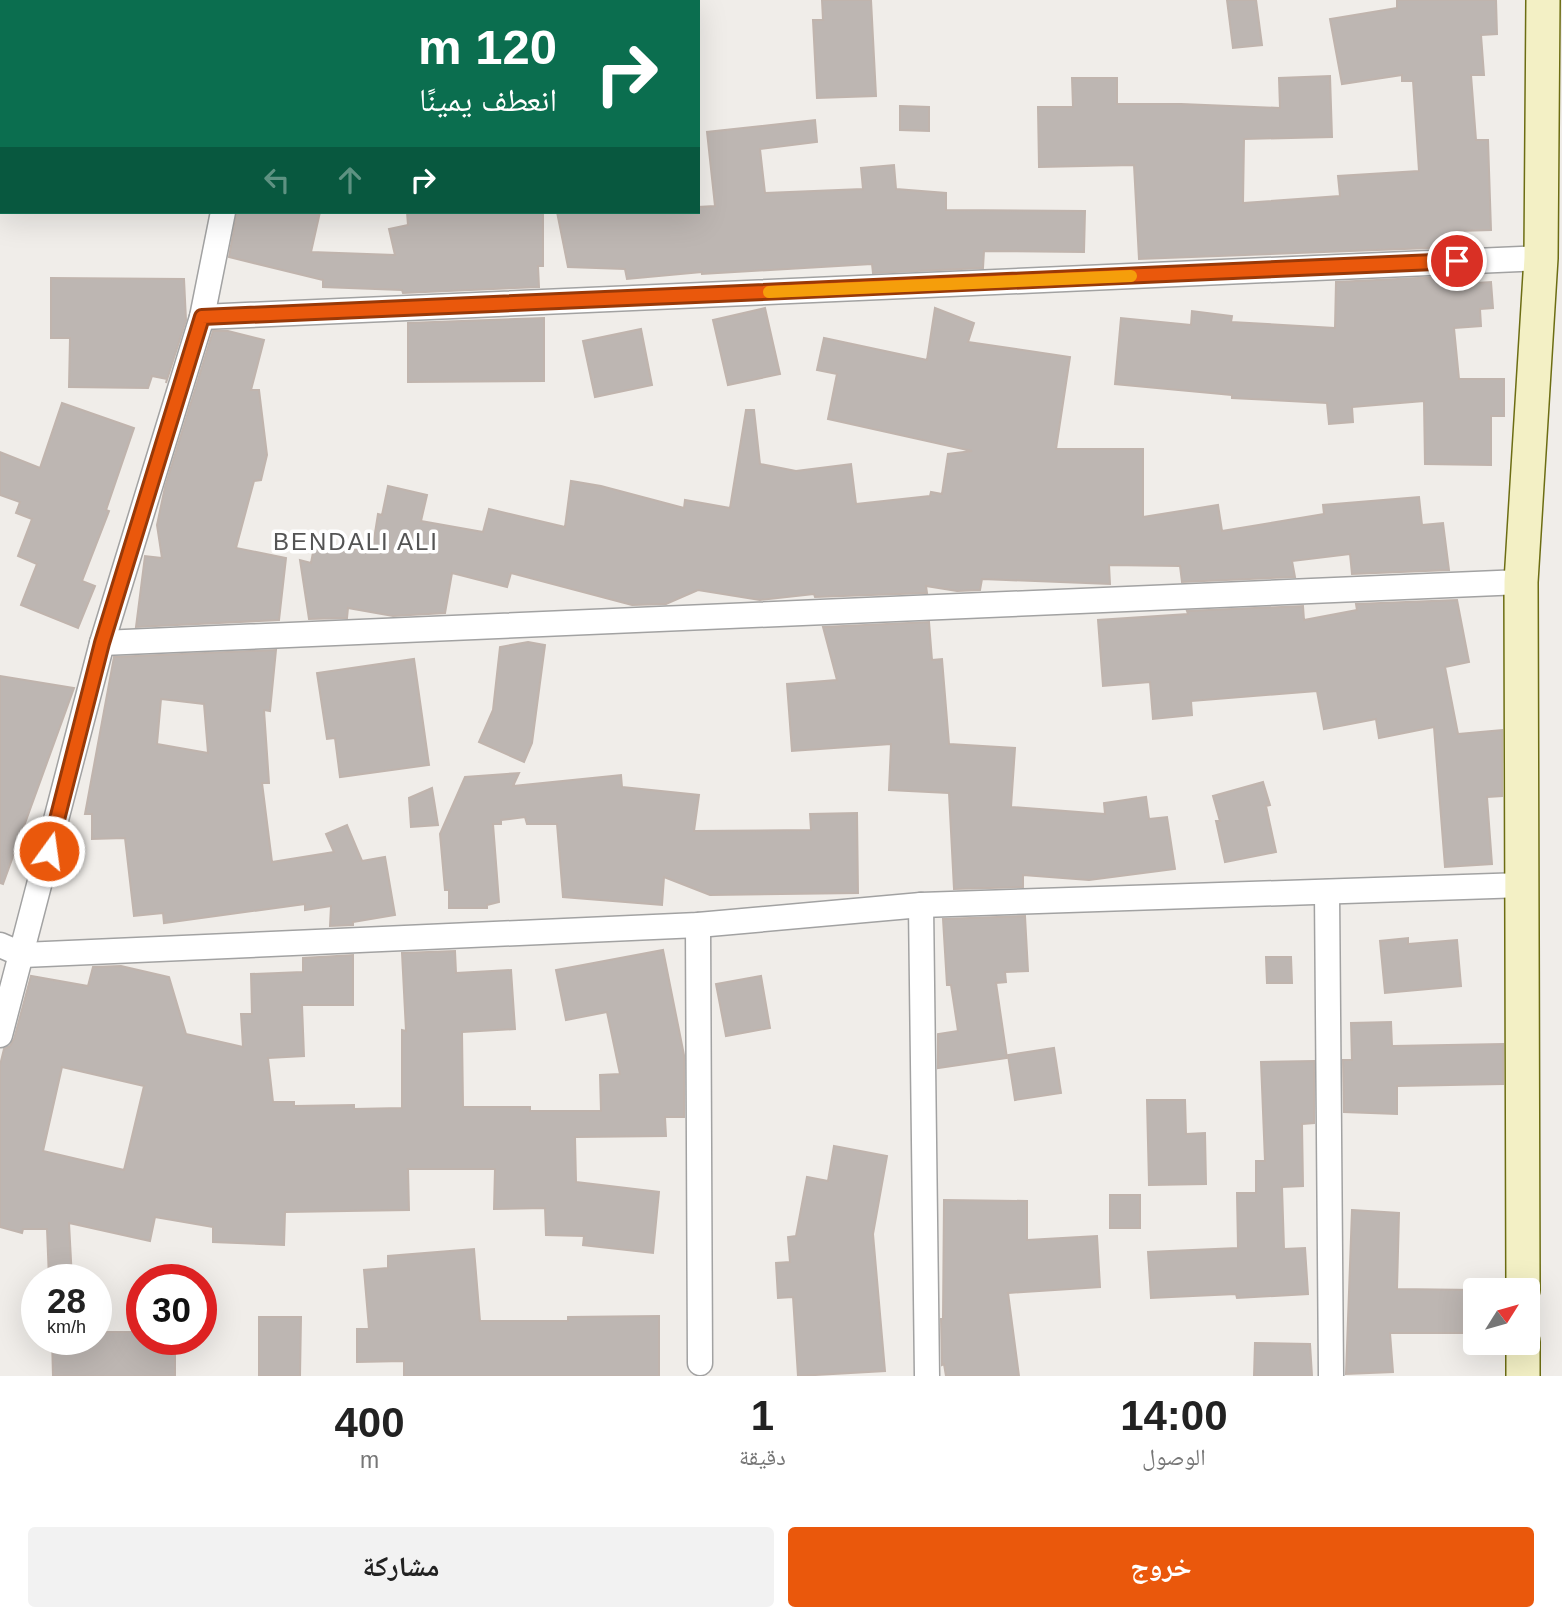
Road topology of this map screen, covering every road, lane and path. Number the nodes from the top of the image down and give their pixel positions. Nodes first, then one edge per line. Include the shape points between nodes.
1 (1543, 0) edge
2 (223, 214) edge
3 (1541, 258) junction
4 (202, 317) junction
5 (1521, 582) junction
6 (102, 643) junction
7 (1523, 885) junction
8 (1327, 892) junction
9 (920, 905) junction
10 (698, 925) junction
11 (11, 950) edge
12 (0, 1035) edge
13 (1523, 1278) edge
14 (1523, 1355) edge
15 (700, 1363) dead end
16 (927, 1376) edge
17 (1331, 1376) edge
18 (1523, 1376) edge

1 - 3 main road
2 - 4 street
3 - 4 street
3 - 5 main road
4 - 6 street
5 - 6 street
5 - 7 main road
6 - 11 street
7 - 8 street
7 - 13 main road
8 - 9 street
8 - 17 street
9 - 10 street
9 - 16 street
10 - 11 street
10 - 15 street
11 - 12 street
14 - 18 main road

